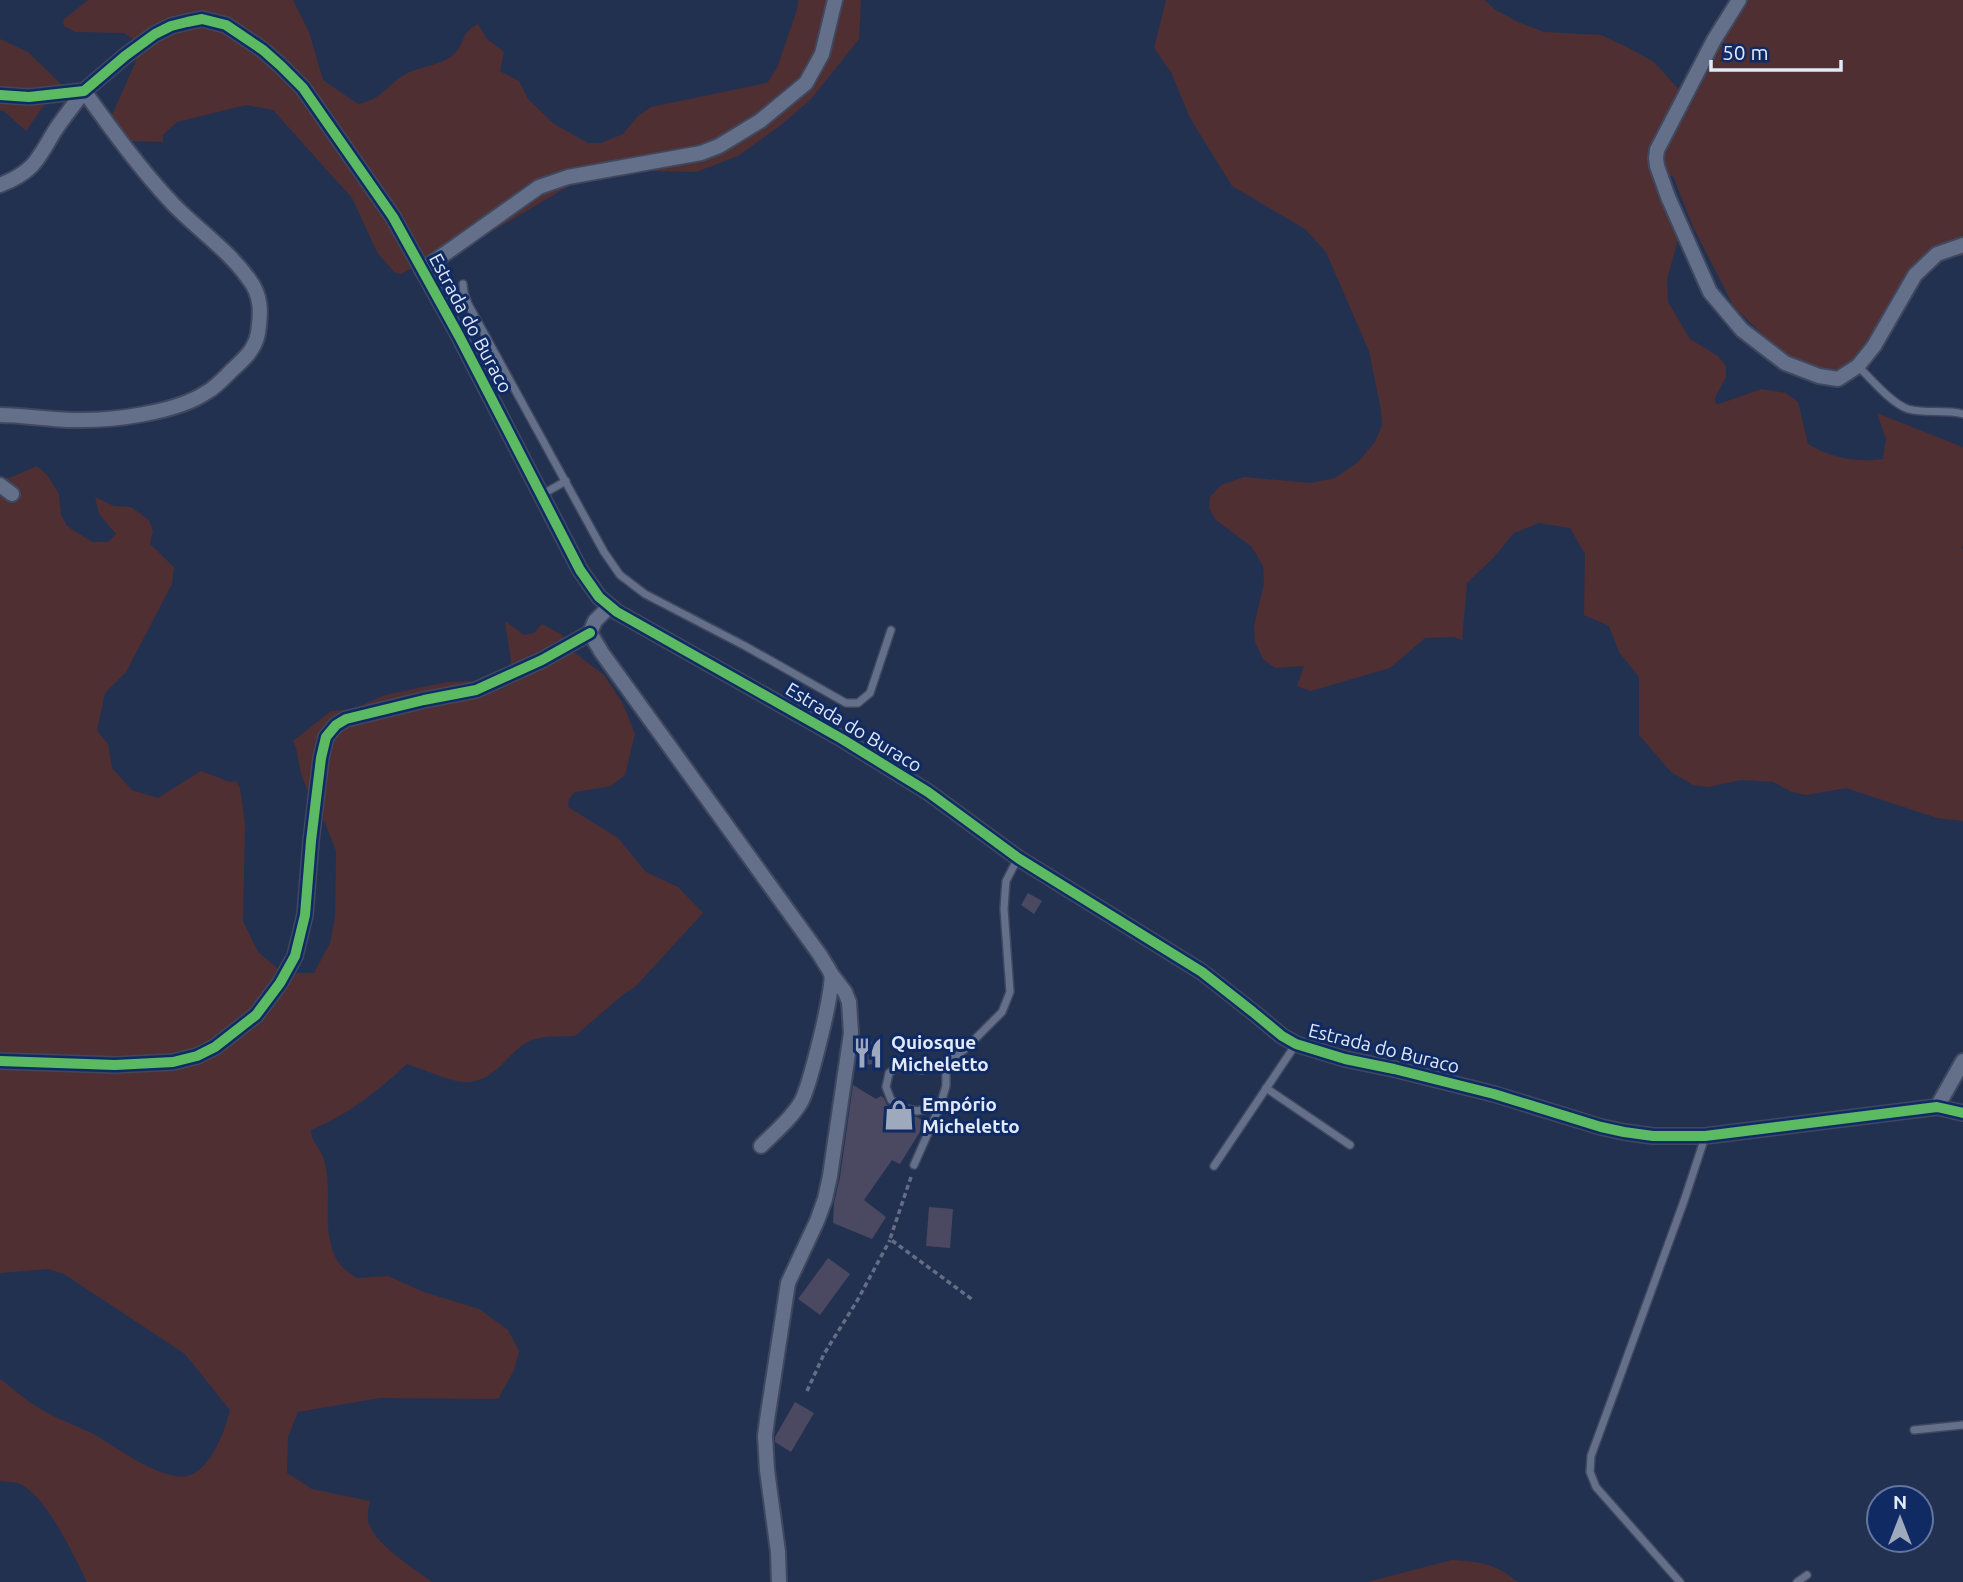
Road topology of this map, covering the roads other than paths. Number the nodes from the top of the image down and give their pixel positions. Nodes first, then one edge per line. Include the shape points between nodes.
1 (835, 0) edge
2 (1739, 0) edge
3 (84, 92) junction
4 (0, 95) edge
5 (0, 185) edge
6 (1963, 246) edge
7 (422, 270) junction
8 (463, 284) dead end
9 (1858, 366) junction
10 (1963, 414) edge
11 (0, 415) edge
12 (566, 481) junction
13 (541, 495) junction
14 (610, 606) junction
15 (891, 631) dead end
16 (590, 633) junction
17 (1018, 858) junction
18 (832, 975) junction
19 (1296, 1044) junction
20 (0, 1060) edge
21 (1963, 1061) edge
22 (946, 1062) junction
23 (1266, 1088) junction
24 (940, 1106) junction
25 (1937, 1107) junction
26 (1963, 1113) edge
27 (1705, 1136) junction
28 (1350, 1145) dead end
29 (761, 1146) dead end
30 (914, 1165) road end
31 (1214, 1166) dead end
32 (1963, 1425) edge
33 (1914, 1430) dead end
34 (1807, 1576) dead end
35 (779, 1582) edge
36 (1680, 1582) edge
37 (1797, 1582) edge

1 - 7 street via 822,54 806,83 760,121 701,153 569,177 540,187
2 - 9 street via 1657,150 1657,166 1710,292 1742,330 1785,363 1819,376 1838,379
3 - 4 street
3 - 5 street, Estrada do Buraco via 42,156 26,172
3 - 7 street, Estrada do Buraco via 155,34 202,19 226,25 263,50 303,88 393,217
3 - 11 street via 173,204 249,279 261,310 257,340 247,357 208,392 180,405 100,420
6 - 9 street via 1937,254 1915,275
7 - 13 street, Estrada do Buraco
8 - 12 lane via 468,304
9 - 10 lane via 1909,409
12 - 13 lane
12 - 15 lane via 620,575 645,594 846,703 858,703 870,694
13 - 14 street, Estrada do Buraco via 580,570
14 - 16 street
14 - 17 street, Estrada do Buraco via 928,792
16 - 18 street
16 - 20 street via 477,690 336,725 321,758 305,915 295,956 256,1015 215,1047 173,1062 115,1065
17 - 19 street, Estrada do Buraco via 1202,972
17 - 22 lane via 1006,881 1004,901 1010,992 1002,1012
18 - 29 street via 805,1093 792,1116
18 - 35 street via 849,1002 850,1052 825,1199 788,1283 765,1436
19 - 23 lane
19 - 27 street, Estrada do Buraco via 1624,1132
21 - 25 street
22 - 24 lane
22 - 24 lane via 922,1070 900,1065 889,1073 886,1087 891,1100 907,1109
23 - 28 lane
23 - 31 lane
24 - 30 lane
25 - 26 street, Estrada do Buraco
25 - 27 street, Estrada do Buraco
27 - 36 lane via 1591,1455 1590,1472 1596,1487
32 - 33 lane
34 - 37 lane

